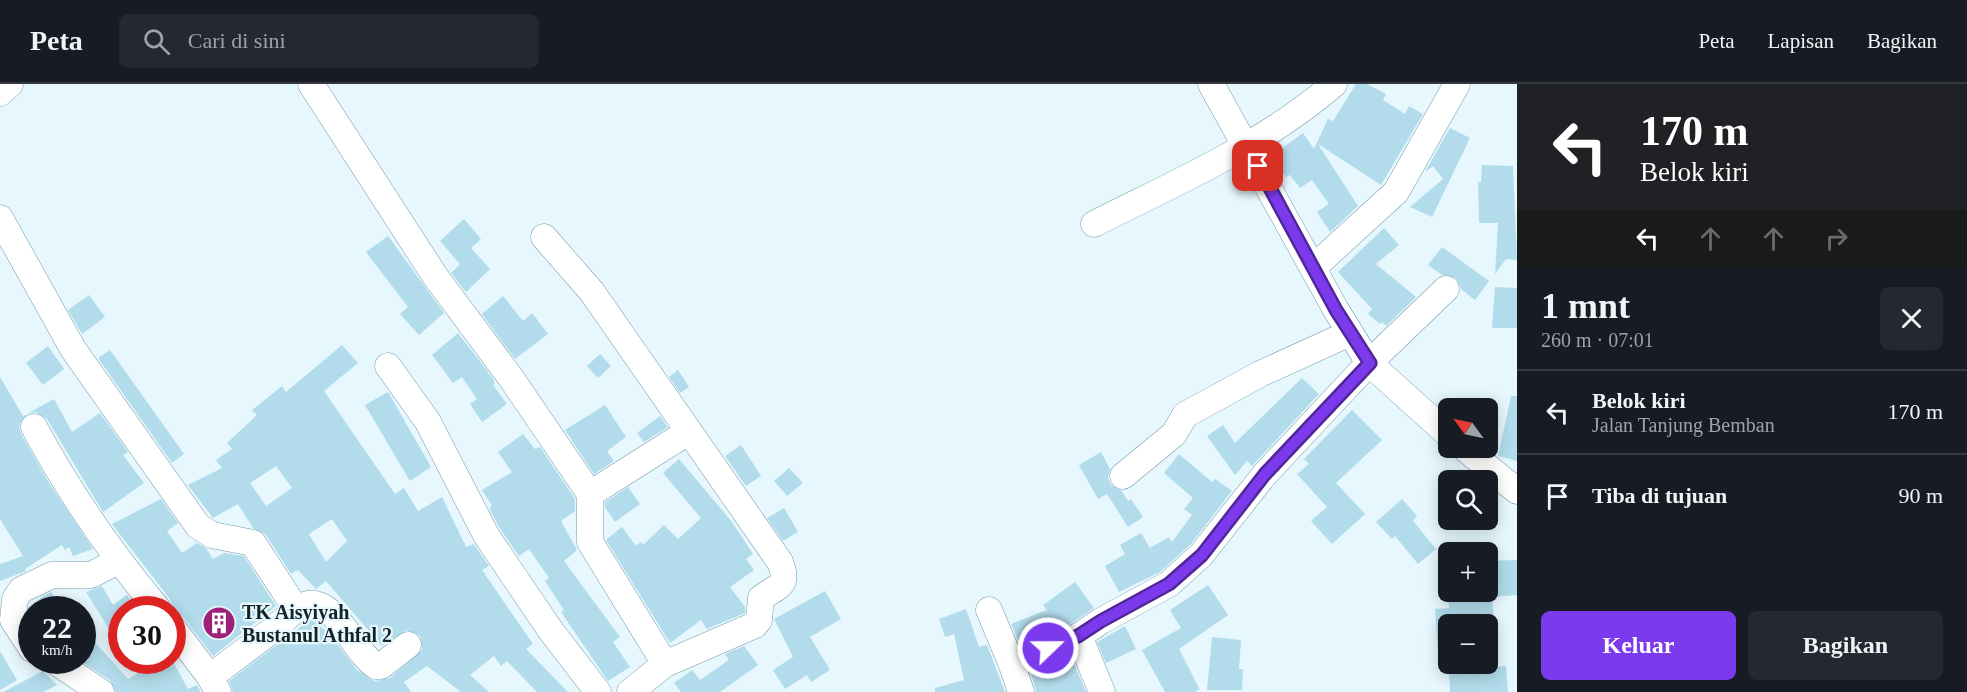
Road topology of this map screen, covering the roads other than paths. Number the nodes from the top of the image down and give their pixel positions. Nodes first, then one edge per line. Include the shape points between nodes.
1 (10, 84) edge
2 (311, 84) edge
3 (1211, 84) edge
4 (1334, 84) edge
5 (1458, 84) edge
6 (0, 93) edge
7 (1247, 146) junction
8 (0, 218) edge
9 (1094, 224) dead end
10 (543, 237) dead end
11 (1313, 268) junction
12 (1446, 290) dead end
13 (1350, 333) junction
14 (1370, 363) junction
15 (388, 366) dead end
16 (1438, 425) edge
17 (34, 427) dead end
18 (688, 432) junction
19 (1476, 458) edge
20 (1123, 476) dead end
21 (1517, 491) edge
22 (590, 494) junction
23 (118, 561) junction
24 (147, 596) edge
25 (296, 609) junction
26 (989, 610) dead end
27 (18, 628) edge
28 (0, 636) edge
29 (1078, 636) junction
30 (18, 643) edge
31 (408, 645) dead end
32 (186, 646) edge
33 (665, 664) junction
34 (1012, 665) junction
35 (74, 674) edge
36 (214, 684) edge
37 (636, 690) edge
38 (101, 692) edge
39 (598, 692) edge
40 (1021, 692) edge
41 (1102, 692) edge

1 - 6 street
2 - 22 street via 435,276
3 - 7 street
4 - 7 street via 1300,113
5 - 11 street via 1396,192
7 - 9 street
7 - 11 street
8 - 25 street via 73,349 198,526 212,535 253,543
10 - 18 street via 592,292
11 - 13 street
12 - 14 street
13 - 14 street
13 - 20 street via 1260,374 1185,415 1174,434
14 - 16 street
14 - 29 street via 1265,474 1202,555 1169,584
15 - 39 street via 428,422 486,535 551,632
17 - 23 street
18 - 22 street
18 - 33 street via 780,562 785,580 761,598 755,625
19 - 21 street
22 - 33 street via 590,542
23 - 24 street
23 - 27 street via 91,575 52,575 21,590 15,599 13,620
25 - 31 street via 310,603 320,606 342,625 376,666
25 - 36 street
26 - 34 street
28 - 30 street
29 - 34 street
29 - 41 street
32 - 36 street
33 - 37 street
34 - 40 street
35 - 38 street

